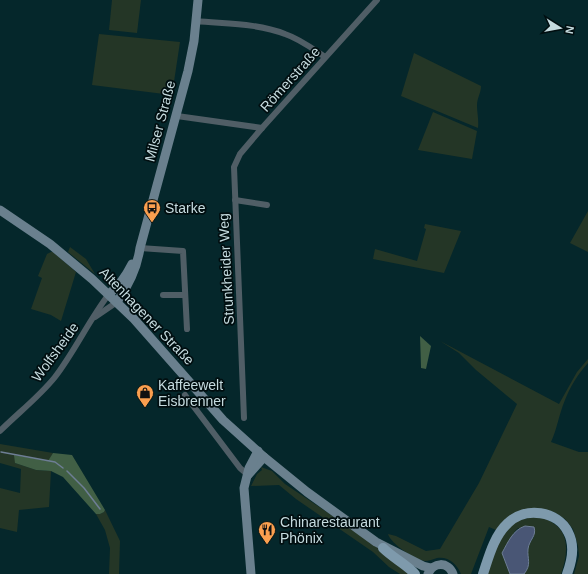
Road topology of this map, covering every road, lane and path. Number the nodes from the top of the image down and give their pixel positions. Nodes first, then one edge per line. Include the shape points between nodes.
1 (198, 0) edge
2 (377, 0) edge
3 (196, 21) junction
4 (325, 57) junction
5 (177, 116) junction
6 (262, 128) junction
7 (234, 200) junction
8 (267, 205) dead end
9 (0, 210) edge
10 (140, 248) junction
11 (108, 294) junction
12 (163, 295) dead end
13 (185, 295) junction
14 (117, 302) junction
15 (92, 320) junction
16 (187, 329) dead end
17 (185, 395) dead end
18 (244, 418) dead end
19 (0, 431) edge
20 (261, 454) junction
21 (248, 475) junction
22 (557, 514) dead end
23 (380, 545) junction
24 (428, 572) edge
25 (251, 574) edge
26 (415, 574) edge
27 (453, 574) edge
28 (482, 574) edge
29 (568, 574) edge

1 - 3 main road, Milser Straße
2 - 4 street, Römerstraße
3 - 4 street via 275,30 297,39
3 - 5 main road, Milser Straße
4 - 6 street, Römerstraße
5 - 6 street, Römerstraße
5 - 10 main road, Milser Straße
6 - 7 street, Strunkheider Weg via 236,161
7 - 8 street
7 - 18 street, Strunkheider Weg
9 - 11 main road, Altenhagener Straße via 64,255
10 - 11 main road, Milser Straße via 124,279
10 - 13 street via 183,251
10 - 14 main road, Milser Straße via 138,264
11 - 14 main road, Altenhagener Straße
11 - 15 street, Wolfsheide
12 - 13 street
13 - 16 street
14 - 15 street, Wolfsheide
14 - 20 main road, Altenhagener Straße via 223,420
15 - 19 street, Wolfsheide via 54,378
17 - 21 street
20 - 21 main road via 252,461
20 - 23 main road, Altenhagener Straße via 307,492
21 - 25 main road via 244,494
22 - 29 main road via 571,530 576,542 577,554
23 - 24 main road, Altenhagener Straße
23 - 26 main road
24 - 27 main road via 442,564 448,566
28 - 29 main road via 500,532 518,516 532,513 554,517 569,533 572,555

